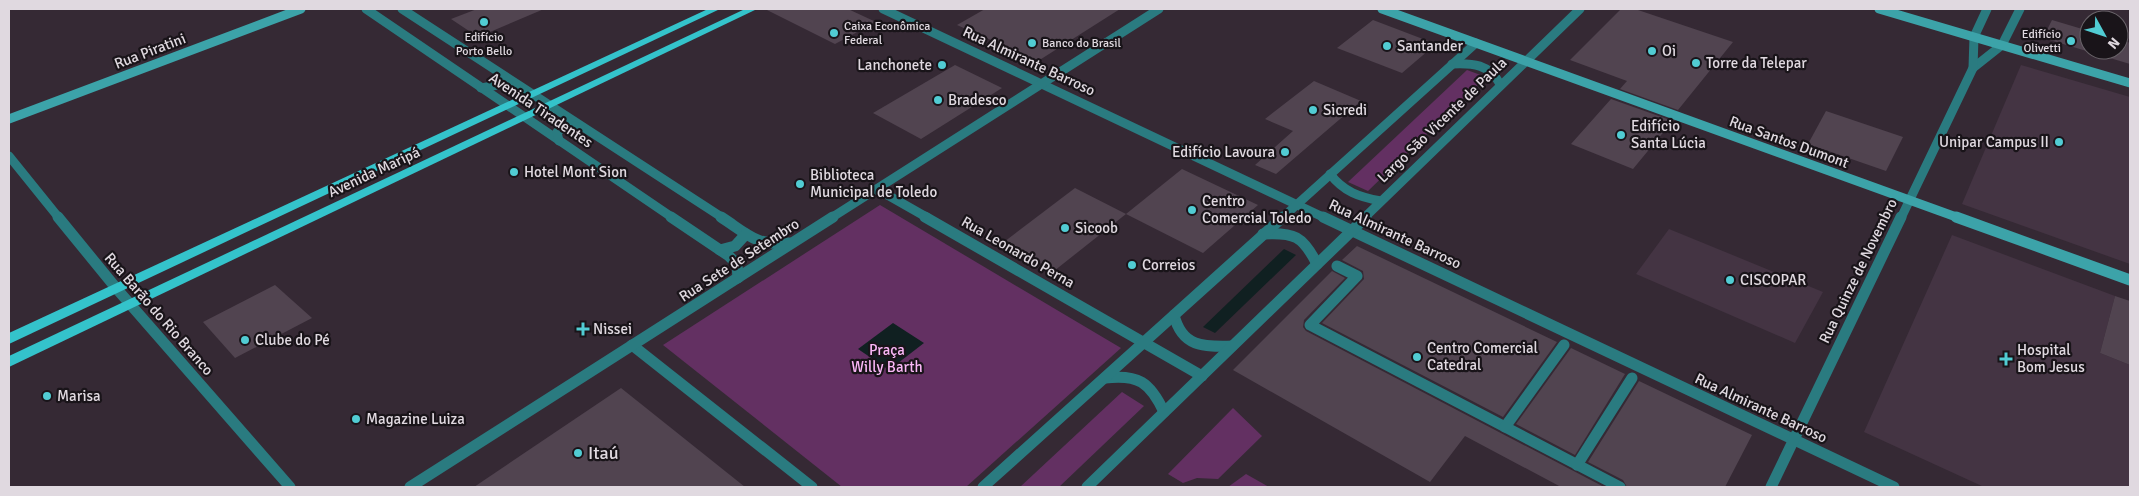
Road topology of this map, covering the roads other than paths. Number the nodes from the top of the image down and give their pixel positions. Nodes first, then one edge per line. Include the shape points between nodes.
1 (301, 9) edge
2 (366, 9) edge
3 (402, 9) edge
4 (715, 9) edge
5 (752, 9) edge
6 (883, 9) edge
7 (1159, 9) edge
8 (1382, 9) edge
9 (1580, 9) edge
10 (1879, 9) edge
11 (1987, 9) edge
12 (2020, 9) edge
13 (1974, 37) junction
14 (1476, 43) junction
15 (2002, 45) junction
16 (1525, 61) junction
17 (1452, 64) junction
18 (1973, 68) junction
19 (574, 75) junction
20 (505, 77) junction
21 (2130, 83) edge
22 (1041, 84) junction
23 (1500, 84) junction
24 (591, 85) junction
25 (481, 88) junction
26 (532, 95) junction
27 (549, 105) junction
28 (508, 106) junction
29 (524, 117) junction
30 (9, 119) edge
31 (465, 126) junction
32 (584, 128) junction
33 (479, 138) junction
34 (559, 141) junction
35 (9, 156) edge
36 (1330, 174) junction
37 (877, 189) junction
38 (1909, 200) junction
39 (1381, 201) junction
40 (1296, 204) junction
41 (1351, 230) junction
42 (746, 234) junction
43 (1263, 234) junction
44 (793, 243) junction
45 (720, 250) junction
46 (176, 261) junction
47 (1316, 264) junction
48 (1337, 266) dead end
49 (189, 277) junction
50 (738, 278) junction
51 (2130, 280) edge
52 (116, 288) junction
53 (130, 305) junction
54 (1174, 315) junction
55 (50, 319) junction
56 (62, 337) junction
57 (9, 339) edge
58 (1145, 342) junction
59 (632, 345) junction
60 (1564, 345) dead end
61 (1232, 346) junction
62 (9, 362) edge
63 (1202, 376) junction
64 (1105, 378) junction
65 (1632, 378) dead end
66 (1164, 412) junction
67 (1505, 427) junction
68 (1794, 440) junction
69 (1577, 465) junction
70 (290, 487) edge
71 (410, 487) edge
72 (812, 487) edge
73 (983, 487) edge
74 (1087, 487) edge
75 (1620, 487) edge
76 (1771, 487) edge
77 (1894, 487) edge

1 - 30 street, Rua Piratini
2 - 25 street, Avenida Tiradentes
3 - 20 street, Avenida Tiradentes
4 - 19 main road, Avenida Maripá
5 - 24 main road, Avenida Maripá
6 - 22 street, Rua Almirante Barroso
7 - 22 street, Rua Sete de Setembro
8 - 14 street, Rua Santos Dumont
9 - 16 street, Largo São Vicente de Paula
10 - 13 street
11 - 13 street, Rua Quinze de Novembro
12 - 15 street, Rua Quinze de Novembro
13 - 15 street
13 - 18 street, Rua Quinze de Novembro
14 - 16 street, Rua Santos Dumont
14 - 17 street
15 - 18 street, Rua Quinze de Novembro
15 - 21 street
16 - 23 street, Largo São Vicente de Paula
16 - 38 street, Rua Santos Dumont
17 - 23 street via 1485,67 1494,73
17 - 36 street
18 - 38 street, Rua Quinze de Novembro
19 - 24 main road via 571,81 578,86
19 - 26 main road, Avenida Maripá
20 - 25 street via 494,87
20 - 26 street, Avenida Tiradentes
22 - 37 street, Rua Sete de Setembro
22 - 40 street, Rua Almirante Barroso
23 - 39 street, Largo São Vicente de Paula
24 - 27 main road, Avenida Maripá
25 - 28 street, Avenida Tiradentes
26 - 27 street, Avenida Tiradentes
26 - 28 main road, Avenida Maripá
27 - 29 main road, Avenida Maripá
27 - 32 street, Avenida Tiradentes
28 - 29 street, Avenida Tiradentes
28 - 31 main road, Avenida Maripá
29 - 33 main road, Avenida Maripá
29 - 34 street, Avenida Tiradentes
31 - 33 main road via 480,126 486,130
31 - 46 main road, Avenida Maripá
32 - 34 street via 561,128 557,132
32 - 42 street, Avenida Tiradentes
33 - 49 main road, Avenida Maripá
34 - 45 street, Avenida Tiradentes
35 - 52 street, Rua Barão do Rio Branco
36 - 39 street, Largo São Vicente de Paula via 1346,191
36 - 40 street
37 - 44 street, Rua Sete de Setembro
37 - 58 street, Rua Leonardo Perna
38 - 51 street, Rua Santos Dumont
38 - 68 street, Rua Quinze de Novembro
39 - 41 street, Largo São Vicente de Paula
40 - 41 street, Rua Almirante Barroso
40 - 43 street
41 - 47 street, Largo São Vicente de Paula
41 - 68 street, Rua Almirante Barroso
42 - 44 street, Avenida Tiradentes via 758,242 772,245
42 - 45 street via 740,243
43 - 47 street via 1296,236 1307,244
43 - 54 street
44 - 50 street, Rua Sete de Setembro
45 - 50 street, Avenida Tiradentes via 737,264
46 - 49 main road via 168,269 176,277
46 - 52 main road, Avenida Maripá
47 - 61 street, Largo São Vicente de Paula
48 - 67 street via 1357,276 1310,325
49 - 53 main road, Avenida Maripá
50 - 59 street, Rua Sete de Setembro
52 - 53 street, Rua Barão do Rio Branco
52 - 55 main road, Avenida Maripá
53 - 56 main road, Avenida Maripá
53 - 70 street, Rua Barão do Rio Branco
54 - 58 street
54 - 61 street via 1180,332 1191,342
55 - 56 main road via 68,317 74,325
55 - 57 main road, Avenida Maripá
56 - 62 main road, Avenida Maripá
58 - 63 street, Rua Leonardo Perna
58 - 64 street
59 - 71 street, Rua Sete de Setembro
59 - 72 street
60 - 67 street
61 - 63 street, Largo São Vicente de Paula
63 - 66 street, Largo São Vicente de Paula
64 - 66 street via 1127,377 1145,382 1156,393
64 - 73 street
65 - 69 street
66 - 74 street, Largo São Vicente de Paula
67 - 69 street
68 - 76 street, Rua Quinze de Novembro
68 - 77 street, Rua Almirante Barroso
69 - 75 street

